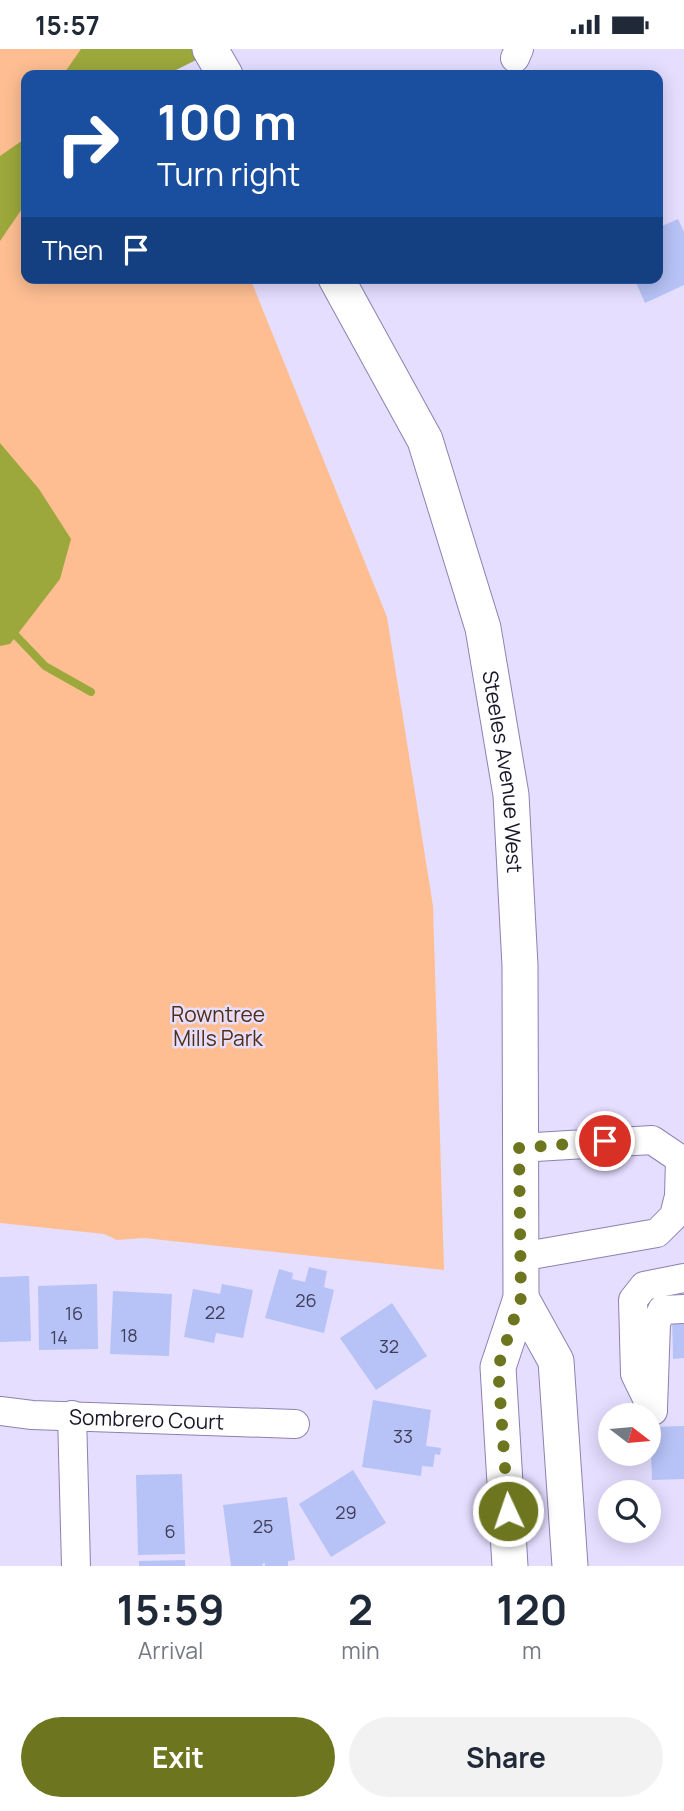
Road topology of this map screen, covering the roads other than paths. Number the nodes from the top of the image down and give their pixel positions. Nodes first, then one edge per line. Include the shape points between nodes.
1 (210, 49) edge
2 (222, 70) edge
3 (339, 284) edge
4 (519, 1148) junction
5 (520, 1257) junction
6 (684, 1278) edge
7 (521, 1298) junction
8 (684, 1309) edge
9 (0, 1411) edge
10 (72, 1415) junction
11 (295, 1424) dead end
12 (76, 1566) edge
13 (510, 1566) edge
14 (570, 1566) edge

1 - 2 main road
3 - 4 main road, Steeles Avenue West via 425,440 483,628 512,795 520,966
4 - 5 main road, Steeles Avenue West
4 - 5 street via 652,1140 680,1159 674,1216 657,1233
5 - 7 main road, Steeles Avenue West
6 - 8 street via 644,1286 634,1300 635,1374 653,1411 656,1323 662,1310
7 - 13 main road, Steeles Avenue West via 498,1367
7 - 14 main road, Steeles Avenue West via 556,1361
9 - 10 street, Sombrero Court
10 - 11 street, Sombrero Court
10 - 12 street

